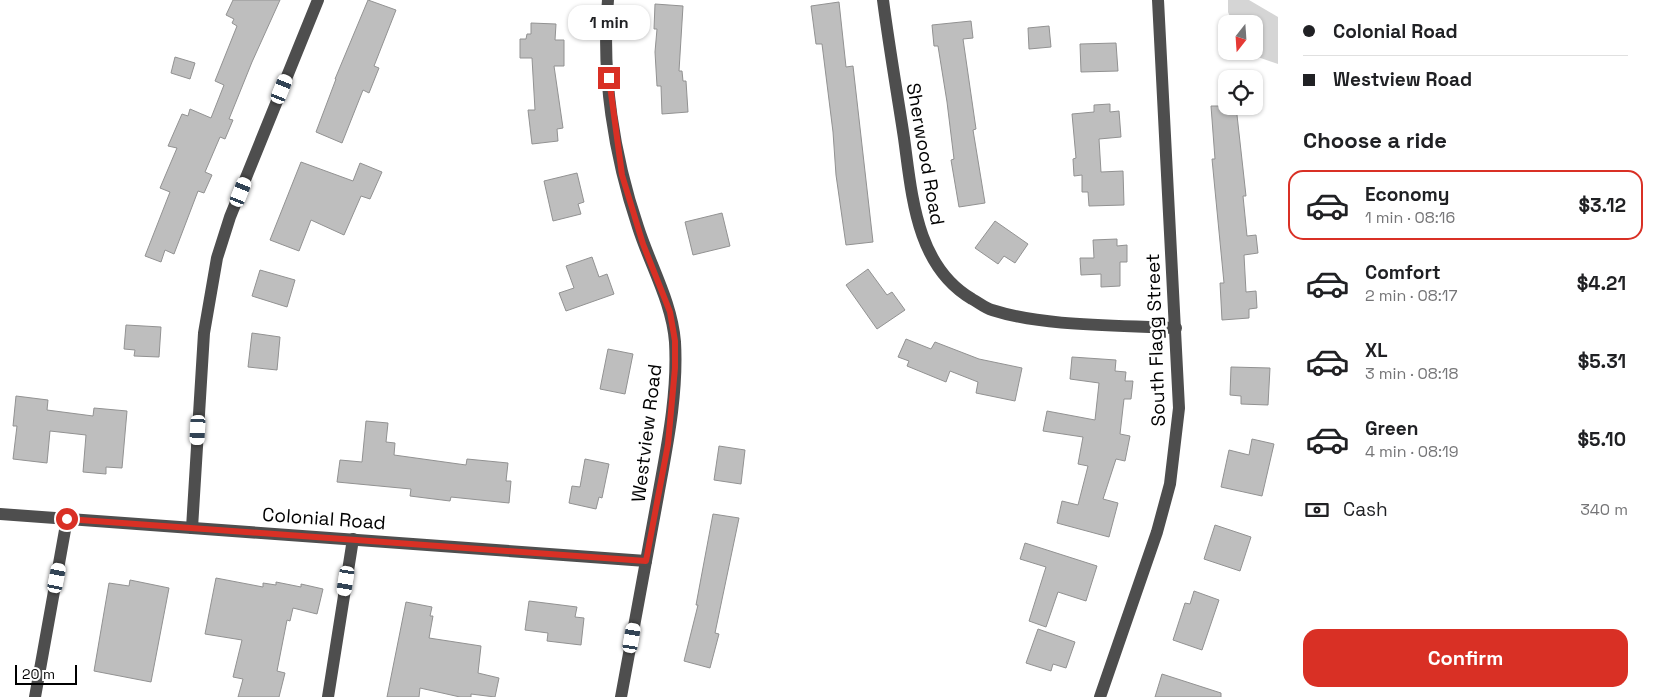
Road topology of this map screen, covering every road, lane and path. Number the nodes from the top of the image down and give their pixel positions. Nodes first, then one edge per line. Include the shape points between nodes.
1 (318, 0) edge
2 (608, 0) edge
3 (883, 0) edge
4 (1158, 0) edge
5 (1176, 328) junction
6 (0, 514) edge
7 (67, 519) junction
8 (192, 528) junction
9 (353, 539) junction
10 (646, 561) junction
11 (35, 697) edge
12 (328, 697) edge
13 (621, 697) edge
14 (1100, 697) edge

1 - 8 street via 230,217 217,258 204,332
2 - 10 street, Westview Road via 609,78 622,175 643,244 670,312 675,341 668,444
3 - 5 street, Sherwood Road via 911,196 922,237 938,267 959,291 990,310 1021,316 1064,322
4 - 5 street, South Flagg Street
5 - 14 street, South Flagg Street via 1179,408 1170,484 1157,532
6 - 7 street, Colonial Road
7 - 8 street, Colonial Road
7 - 11 street
8 - 9 street, Colonial Road
9 - 10 street, Colonial Road
9 - 12 street
10 - 13 street, Westview Road

